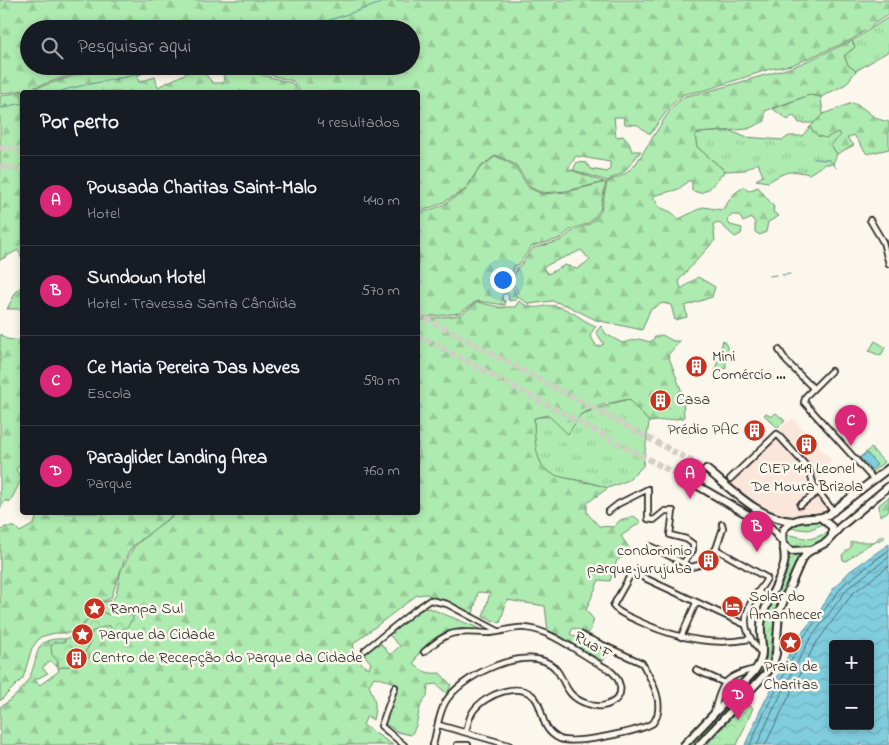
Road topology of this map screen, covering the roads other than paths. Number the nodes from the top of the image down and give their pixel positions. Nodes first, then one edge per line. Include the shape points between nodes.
1 (870, 220) dead end
2 (889, 264) edge
3 (779, 350) dead end
4 (831, 370) dead end
5 (813, 388) junction
6 (889, 468) edge
7 (706, 469) tunnel mouth
8 (730, 478) dead end
9 (874, 480) junction
10 (698, 486) tunnel mouth
11 (889, 486) edge
12 (818, 492) junction
13 (800, 505) dead end
14 (608, 512) dead end
15 (834, 512) junction
16 (821, 518) junction
17 (793, 521) junction
18 (722, 524) dead end
19 (830, 539) junction
20 (782, 542) junction
21 (650, 546) dead end
22 (716, 549) junction
23 (813, 549) junction
24 (683, 563) junction
25 (758, 592) junction
26 (770, 598) junction
27 (696, 603) junction
28 (746, 625) junction
29 (499, 631) junction
30 (581, 635) dead end
31 (681, 637) junction
32 (750, 639) junction
33 (365, 650) dead end
34 (424, 652) dead end
35 (763, 655) junction
36 (756, 669) junction
37 (696, 670) dead end
38 (725, 683) junction
39 (395, 687) dead end
40 (714, 713) junction
41 (439, 725) junction
42 (466, 732) junction
43 (404, 745) edge
44 (434, 745) edge
45 (457, 745) edge
46 (468, 745) edge
47 (509, 745) edge
48 (684, 745) edge
49 (699, 745) edge

1 - 2 street via 883,242
3 - 5 street
4 - 5 street
5 - 9 street via 804,399
6 - 9 main road
7 - 17 main road via 749,504 780,519
8 - 12 street via 777,434 810,469 812,483
9 - 15 main road
10 - 20 main road via 771,528
11 - 19 main road
12 - 13 street
12 - 15 street
14 - 24 street via 648,489 648,519 654,520 665,511 673,511 670,536 693,544 693,550
15 - 16 main road
16 - 17 main road via 809,516
16 - 19 main road via 832,527
17 - 20 main road via 783,530
18 - 22 street
19 - 23 main road
20 - 23 main road via 792,550
20 - 26 main road via 784,565
21 - 24 street
22 - 24 street via 695,567
22 - 25 street via 766,576
23 - 49 main road via 801,560 780,608 772,666
25 - 26 street
25 - 28 street via 750,604
26 - 35 main road via 761,623
27 - 28 street
27 - 31 street
27 - 31 street via 636,574 627,578 615,602 613,607 620,612
28 - 32 street
29 - 33 street via 446,604 430,600
29 - 34 street via 462,630 442,638
29 - 41 street, Rua F via 524,627 547,634 614,674 620,684 618,696 610,704 600,706 582,702 568,693 555,668 545,661 523,658 491,669 460,686 445,702
30 - 42 street via 642,663 658,701 659,712 653,723 634,730 567,741 546,728 534,696 515,690 494,695 477,706
31 - 32 street via 720,642
32 - 35 street
35 - 36 main road
36 - 38 street via 735,674
36 - 40 main road
37 - 38 street
38 - 40 street
39 - 43 street via 380,726
40 - 48 main road
41 - 42 street
41 - 44 street, Rua F
42 - 47 street
45 - 46 street

